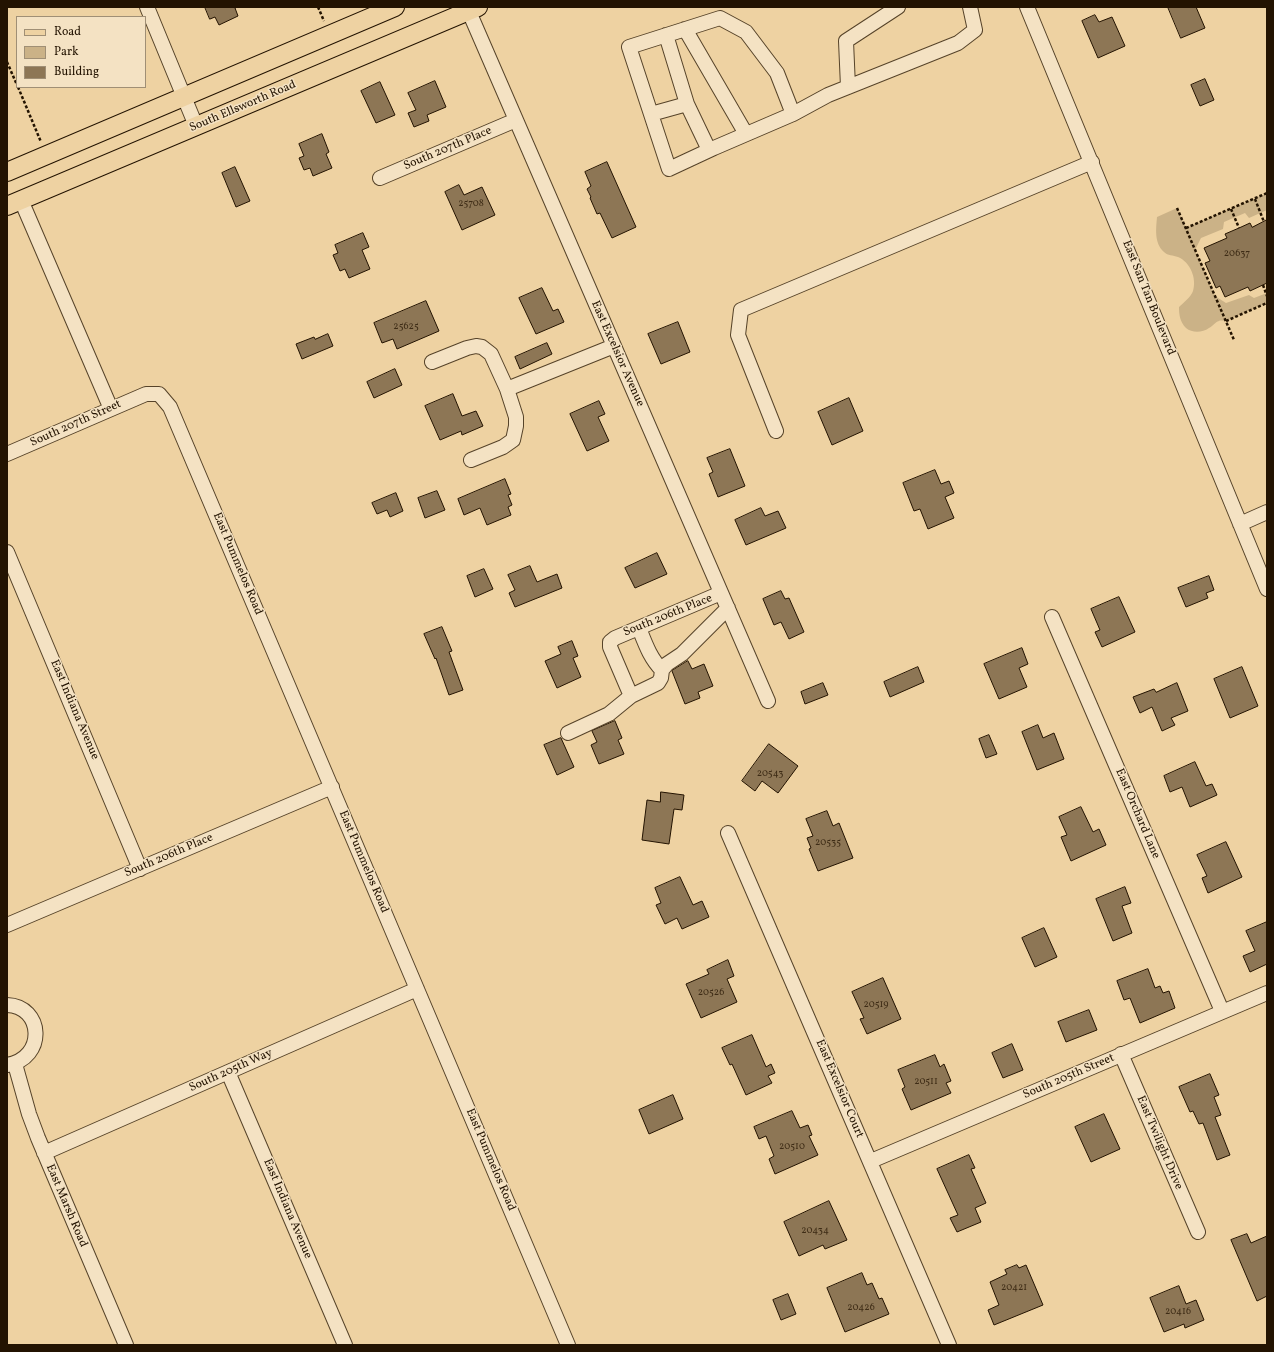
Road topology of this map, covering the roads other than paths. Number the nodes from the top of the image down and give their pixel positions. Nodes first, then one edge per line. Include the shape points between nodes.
1 (147, 7) edge
2 (395, 7) edge
3 (898, 7) edge
4 (970, 7) edge
5 (1027, 7) edge
6 (471, 8) edge
7 (685, 29) junction
8 (666, 35) junction
9 (848, 87) junction
10 (184, 97) junction
11 (687, 104) junction
12 (651, 114) junction
13 (793, 114) junction
14 (516, 120) junction
15 (196, 126) junction
16 (746, 134) junction
17 (709, 150) junction
18 (1092, 162) junction
19 (7, 172) edge
20 (380, 178) dead end
21 (14, 203) edge
22 (614, 346) junction
23 (432, 362) dead end
24 (507, 390) junction
25 (146, 394) joint
26 (111, 409) junction
27 (776, 431) dead end
28 (7, 454) edge
29 (471, 460) dead end
30 (1267, 512) edge
31 (1240, 524) junction
32 (7, 552) edge
33 (1267, 589) edge
34 (721, 594) junction
35 (728, 608) junction
36 (1052, 617) dead end
37 (639, 628) junction
38 (662, 670) junction
39 (631, 696) junction
40 (768, 701) dead end
41 (568, 733) dead end
42 (332, 787) junction
43 (728, 833) dead end
44 (140, 869) junction
45 (7, 925) edge
46 (417, 989) junction
47 (1267, 993) edge
48 (7, 1005) edge
49 (1222, 1011) junction
50 (1121, 1054) junction
51 (11, 1064) edge
52 (228, 1072) junction
53 (44, 1153) junction
54 (871, 1162) junction
55 (1198, 1232) dead end
56 (126, 1345) edge
57 (345, 1345) edge
58 (568, 1345) edge
59 (949, 1345) edge

1 - 10 street
2 - 10 main road
3 - 9 street via 846,41
4 - 9 street via 975,30 958,42
5 - 18 street, East San Tan Boulevard
6 - 14 street, East Excelsior Avenue
6 - 15 main road, South Ellsworth Road
7 - 8 street
7 - 13 street via 720,18 746,32 777,73
7 - 16 street
8 - 11 street
8 - 12 street via 629,47
9 - 13 street
10 - 15 street
10 - 19 main road
11 - 12 street
11 - 17 street
12 - 17 street via 669,169
13 - 16 street
14 - 20 street, South 207th Place
14 - 22 street, East Excelsior Avenue
15 - 21 main road, South Ellsworth Road
16 - 17 street
18 - 27 street via 741,310 738,335
18 - 31 street, East San Tan Boulevard
21 - 26 street
22 - 24 street
22 - 34 street, East Excelsior Avenue
23 - 24 street via 467,348 482,347 491,354
24 - 29 street via 516,417 513,440 503,447
25 - 26 street, South 207th Street
25 - 42 street, East Pummelos Road via 159,394 170,407
26 - 28 street, South 207th Street
30 - 31 street
31 - 33 street, East San Tan Boulevard
32 - 44 street, East Indiana Avenue
34 - 35 street, East Excelsior Avenue
34 - 37 street, South 206th Place
35 - 38 street via 682,654
35 - 40 street, East Excelsior Avenue
36 - 49 street, East Orchard Lane
37 - 38 street via 654,662
37 - 39 street, South 206th Place via 610,642
38 - 39 street via 658,682
39 - 41 street via 609,714
42 - 44 street, South 206th Place
42 - 46 street, East Pummelos Road
43 - 54 street, East Excelsior Court
44 - 45 street, South 206th Place
46 - 52 street, South 205th Way
46 - 58 street, East Pummelos Road
47 - 49 street, South 205th Street
48 - 51 street, East Marsh Road via 21,1009 29,1015 36,1033 31,1052 24,1059
49 - 50 street, South 205th Street
50 - 54 street, South 205th Street
50 - 55 street, East Twilight Drive
51 - 53 street, East Marsh Road
52 - 53 street, South 205th Way
52 - 57 street, East Indiana Avenue
53 - 56 street, East Marsh Road
54 - 59 street, East Excelsior Court

